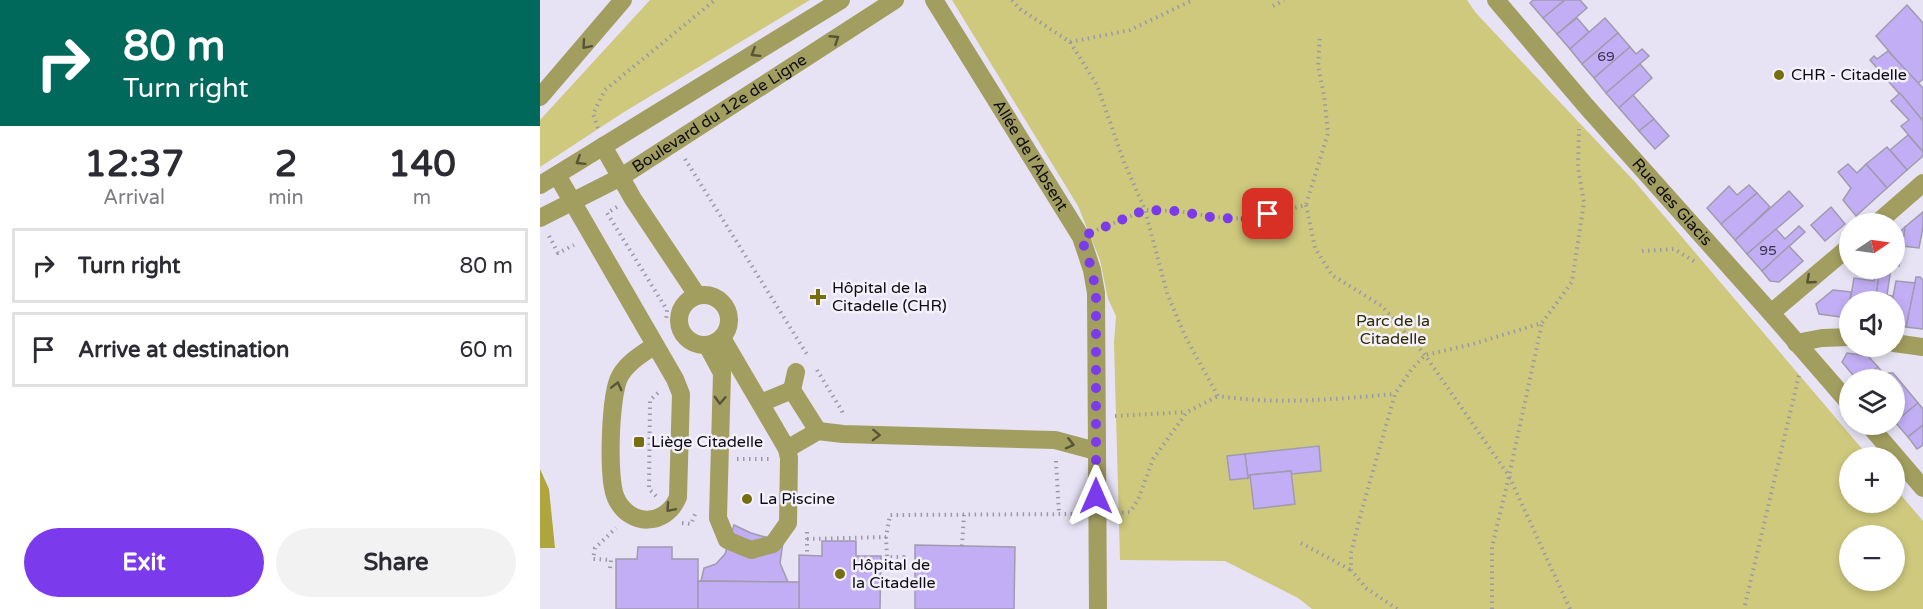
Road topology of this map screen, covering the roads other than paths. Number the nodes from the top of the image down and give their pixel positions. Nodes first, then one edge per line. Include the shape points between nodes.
1 (623, 0) edge
2 (841, 0) edge
3 (895, 0) edge
4 (934, 0) edge
5 (1496, 0) edge
6 (540, 97) edge
7 (603, 146) junction
8 (557, 175) junction
9 (616, 180) junction
10 (1923, 183) edge
11 (540, 185) edge
12 (572, 203) junction
13 (1889, 213) edge
14 (540, 218) edge
15 (1839, 255) edge
16 (691, 299) junction
17 (1771, 313) junction
18 (1839, 337) edge
19 (714, 341) junction
20 (1796, 343) junction
21 (654, 346) junction
22 (1905, 346) edge
23 (1923, 348) edge
24 (796, 372) dead end
25 (792, 390) junction
26 (1839, 392) edge
27 (761, 403) junction
28 (818, 431) junction
29 (1877, 435) edge
30 (1096, 451) junction
31 (788, 454) junction
32 (1923, 488) edge
33 (1096, 608) edge

1 -> 6 street
2 -> 7 street, Boulevard du 12e de Ligne
9 -> 3 street, Boulevard du 12e de Ligne
4 - 30 street, Allée de l'Absent via 1081,237 1096,293
5 - 17 street, Rue des Glacis
7 -> 8 street, Boulevard du 12e de Ligne
7 - 9 street
8 - 11 street, Boulevard du 12e de Ligne
8 - 12 street
9 - 12 street, Boulevard du 12e de Ligne
9 - 16 street
10 - 13 street
12 - 14 street, Boulevard du 12e de Ligne
12 - 21 street
15 -> 17 street
16 - 19 street via 681,311 682,331 697,344
16 - 19 street via 707,294 725,305 729,324
17 - 20 street, Rue des Glacis
18 - 20 street
19 - 27 street
19 -> 31 street via 722,373 718,518 727,540 751,550 773,544 788,523
20 - 26 street, Rue des Glacis
21 -> 21 street via 681,394 678,497 674,507 662,517 642,520 621,507 612,486 613,402 619,377 632,361
22 - 23 street
24 - 25 street
25 - 27 street
25 - 28 street
27 - 31 street
28 -> 30 street via 1055,440
28 - 31 street
29 - 32 street
30 - 33 street, Allée de l'Absent

